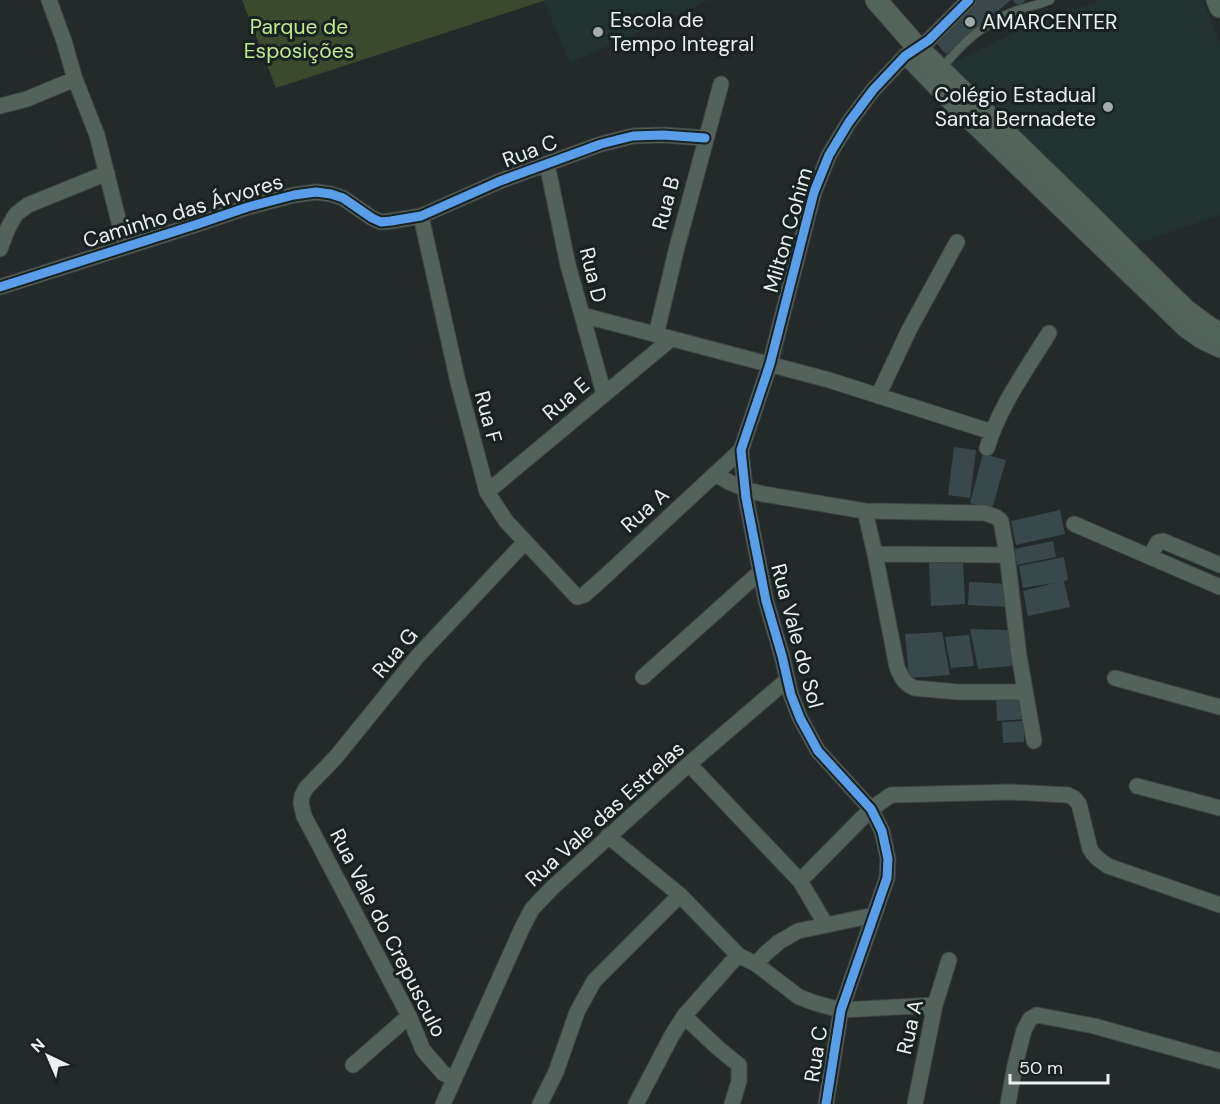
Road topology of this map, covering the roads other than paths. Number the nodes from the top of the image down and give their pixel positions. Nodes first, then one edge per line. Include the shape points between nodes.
1 (49, 0) edge
2 (876, 0) edge
3 (969, 0) edge
4 (1050, 0) edge
5 (1217, 0) edge
6 (1220, 7) edge
7 (911, 52) junction
8 (941, 69) junction
9 (75, 79) junction
10 (721, 84) dead end
11 (0, 106) edge
12 (705, 138) junction
13 (547, 164) junction
14 (107, 173) junction
15 (421, 216) junction
16 (372, 218) joint
17 (957, 242) dead end
18 (125, 246) junction
19 (0, 249) edge
20 (0, 287) edge
21 (582, 315) junction
22 (1049, 333) dead end
23 (1220, 333) edge
24 (656, 335) junction
25 (672, 339) junction
26 (1220, 350) edge
27 (770, 364) junction
28 (604, 394) junction
29 (878, 396) junction
30 (992, 432) junction
31 (987, 448) dead end
32 (741, 450) junction
33 (716, 474) junction
34 (745, 489) junction
35 (487, 492) junction
36 (865, 511) junction
37 (1074, 524) dead end
38 (525, 542) junction
39 (875, 554) junction
40 (1007, 555) junction
41 (1150, 556) junction
42 (1220, 565) edge
43 (760, 572) junction
44 (1220, 587) edge
45 (577, 597) joint
46 (643, 677) dead end
47 (1115, 678) dead end
48 (787, 680) junction
49 (1025, 690) junction
50 (1220, 707) edge
51 (1034, 741) dead end
52 (689, 764) junction
53 (1137, 786) dead end
54 (302, 796) joint
55 (1220, 808) edge
56 (871, 809) junction
57 (608, 836) junction
58 (800, 881) junction
59 (680, 895) junction
60 (1220, 905) edge
61 (874, 915) junction
62 (826, 925) junction
63 (738, 955) junction
64 (949, 960) dead end
65 (756, 964) junction
66 (935, 1005) junction
67 (841, 1010) junction
68 (409, 1016) junction
69 (684, 1016) junction
70 (1220, 1061) edge
71 (353, 1065) dead end
72 (454, 1079) junction
73 (443, 1104) edge
74 (540, 1104) edge
75 (636, 1104) edge
76 (732, 1104) edge
77 (826, 1104) edge
78 (915, 1104) edge
79 (1008, 1104) edge

1 - 9 street, Caminho das Árvores
2 - 7 street
3 - 7 street, Milton Cohim via 929,40
4 - 8 lane via 992,21
5 - 6 street
7 - 8 street
7 - 26 street via 958,111 1193,337
7 - 27 street, Milton Cohim via 873,90 829,155 814,192
8 - 23 street via 1187,311
9 - 11 street
9 - 14 street, Caminho das Árvores
10 - 12 street, Rua B
12 - 13 street, Rua C via 633,136
12 - 24 street, Rua B
13 - 15 street, Rua C
13 - 21 street, Rua D
14 - 18 street, Caminho das Árvores
14 - 19 street via 28,205 16,214
15 - 16 street, Rua C via 381,222
15 - 35 street, Rua F
16 - 18 street, Caminho das Árvores via 343,198 316,192 248,207
17 - 29 street
18 - 20 street, Caminho das Árvores
21 - 24 street
21 - 28 street, Rua D
22 - 30 street
24 - 25 street
25 - 27 street
25 - 28 street, Rua E
27 - 29 street
27 - 32 street, Milton Cohim
28 - 35 street, Rua E
29 - 30 street
30 - 31 street
32 - 33 street, Rua A
32 - 34 street, Rua Vale do Sol
33 - 34 street
33 - 45 street, Rua A via 592,588
34 - 36 street
34 - 43 street, Rua Vale do Sol
35 - 38 street, Rua F
36 - 39 street
36 - 40 street via 992,515 1001,521
37 - 41 street
38 - 45 street, Rua F
38 - 54 street, Rua G via 417,657
39 - 40 street
39 - 49 street via 897,667 909,685 958,692
40 - 49 street
41 - 42 street via 1158,542 1163,541
41 - 44 street
43 - 46 street
43 - 48 street, Rua Vale do Sol
47 - 50 street
48 - 52 street, Rua Vale das Estrelas
48 - 56 street, Rua Vale do Sol via 800,718 818,751
49 - 51 street
52 - 57 street, Rua Vale das Estrelas
52 - 58 street
53 - 55 street
54 - 68 street, Rua Vale do Crepusculo via 304,816
56 - 58 street
56 - 60 street via 891,795 1068,795 1079,804 1090,849 1101,861
56 - 61 street, Rua Vale do Sol via 882,831 888,859 887,878
57 - 59 street
57 - 72 street, Rua Vale das Estrelas via 532,909
58 - 62 street
59 - 63 street
59 - 74 street via 594,981 577,1012
61 - 62 street
61 - 67 street, Rua C
62 - 65 street via 798,931 779,942
63 - 65 street
63 - 69 street
64 - 66 street, Rua A
65 - 67 street via 799,997
66 - 67 street
66 - 78 street, Rua A
67 - 77 street, Rua C
68 - 71 street
68 - 72 street, Rua Vale do Crepusculo via 423,1050
69 - 75 street
69 - 76 street via 739,1065
70 - 79 street via 1094,1026 1037,1015 1024,1030
72 - 73 street, Rua Vale das Estrelas

